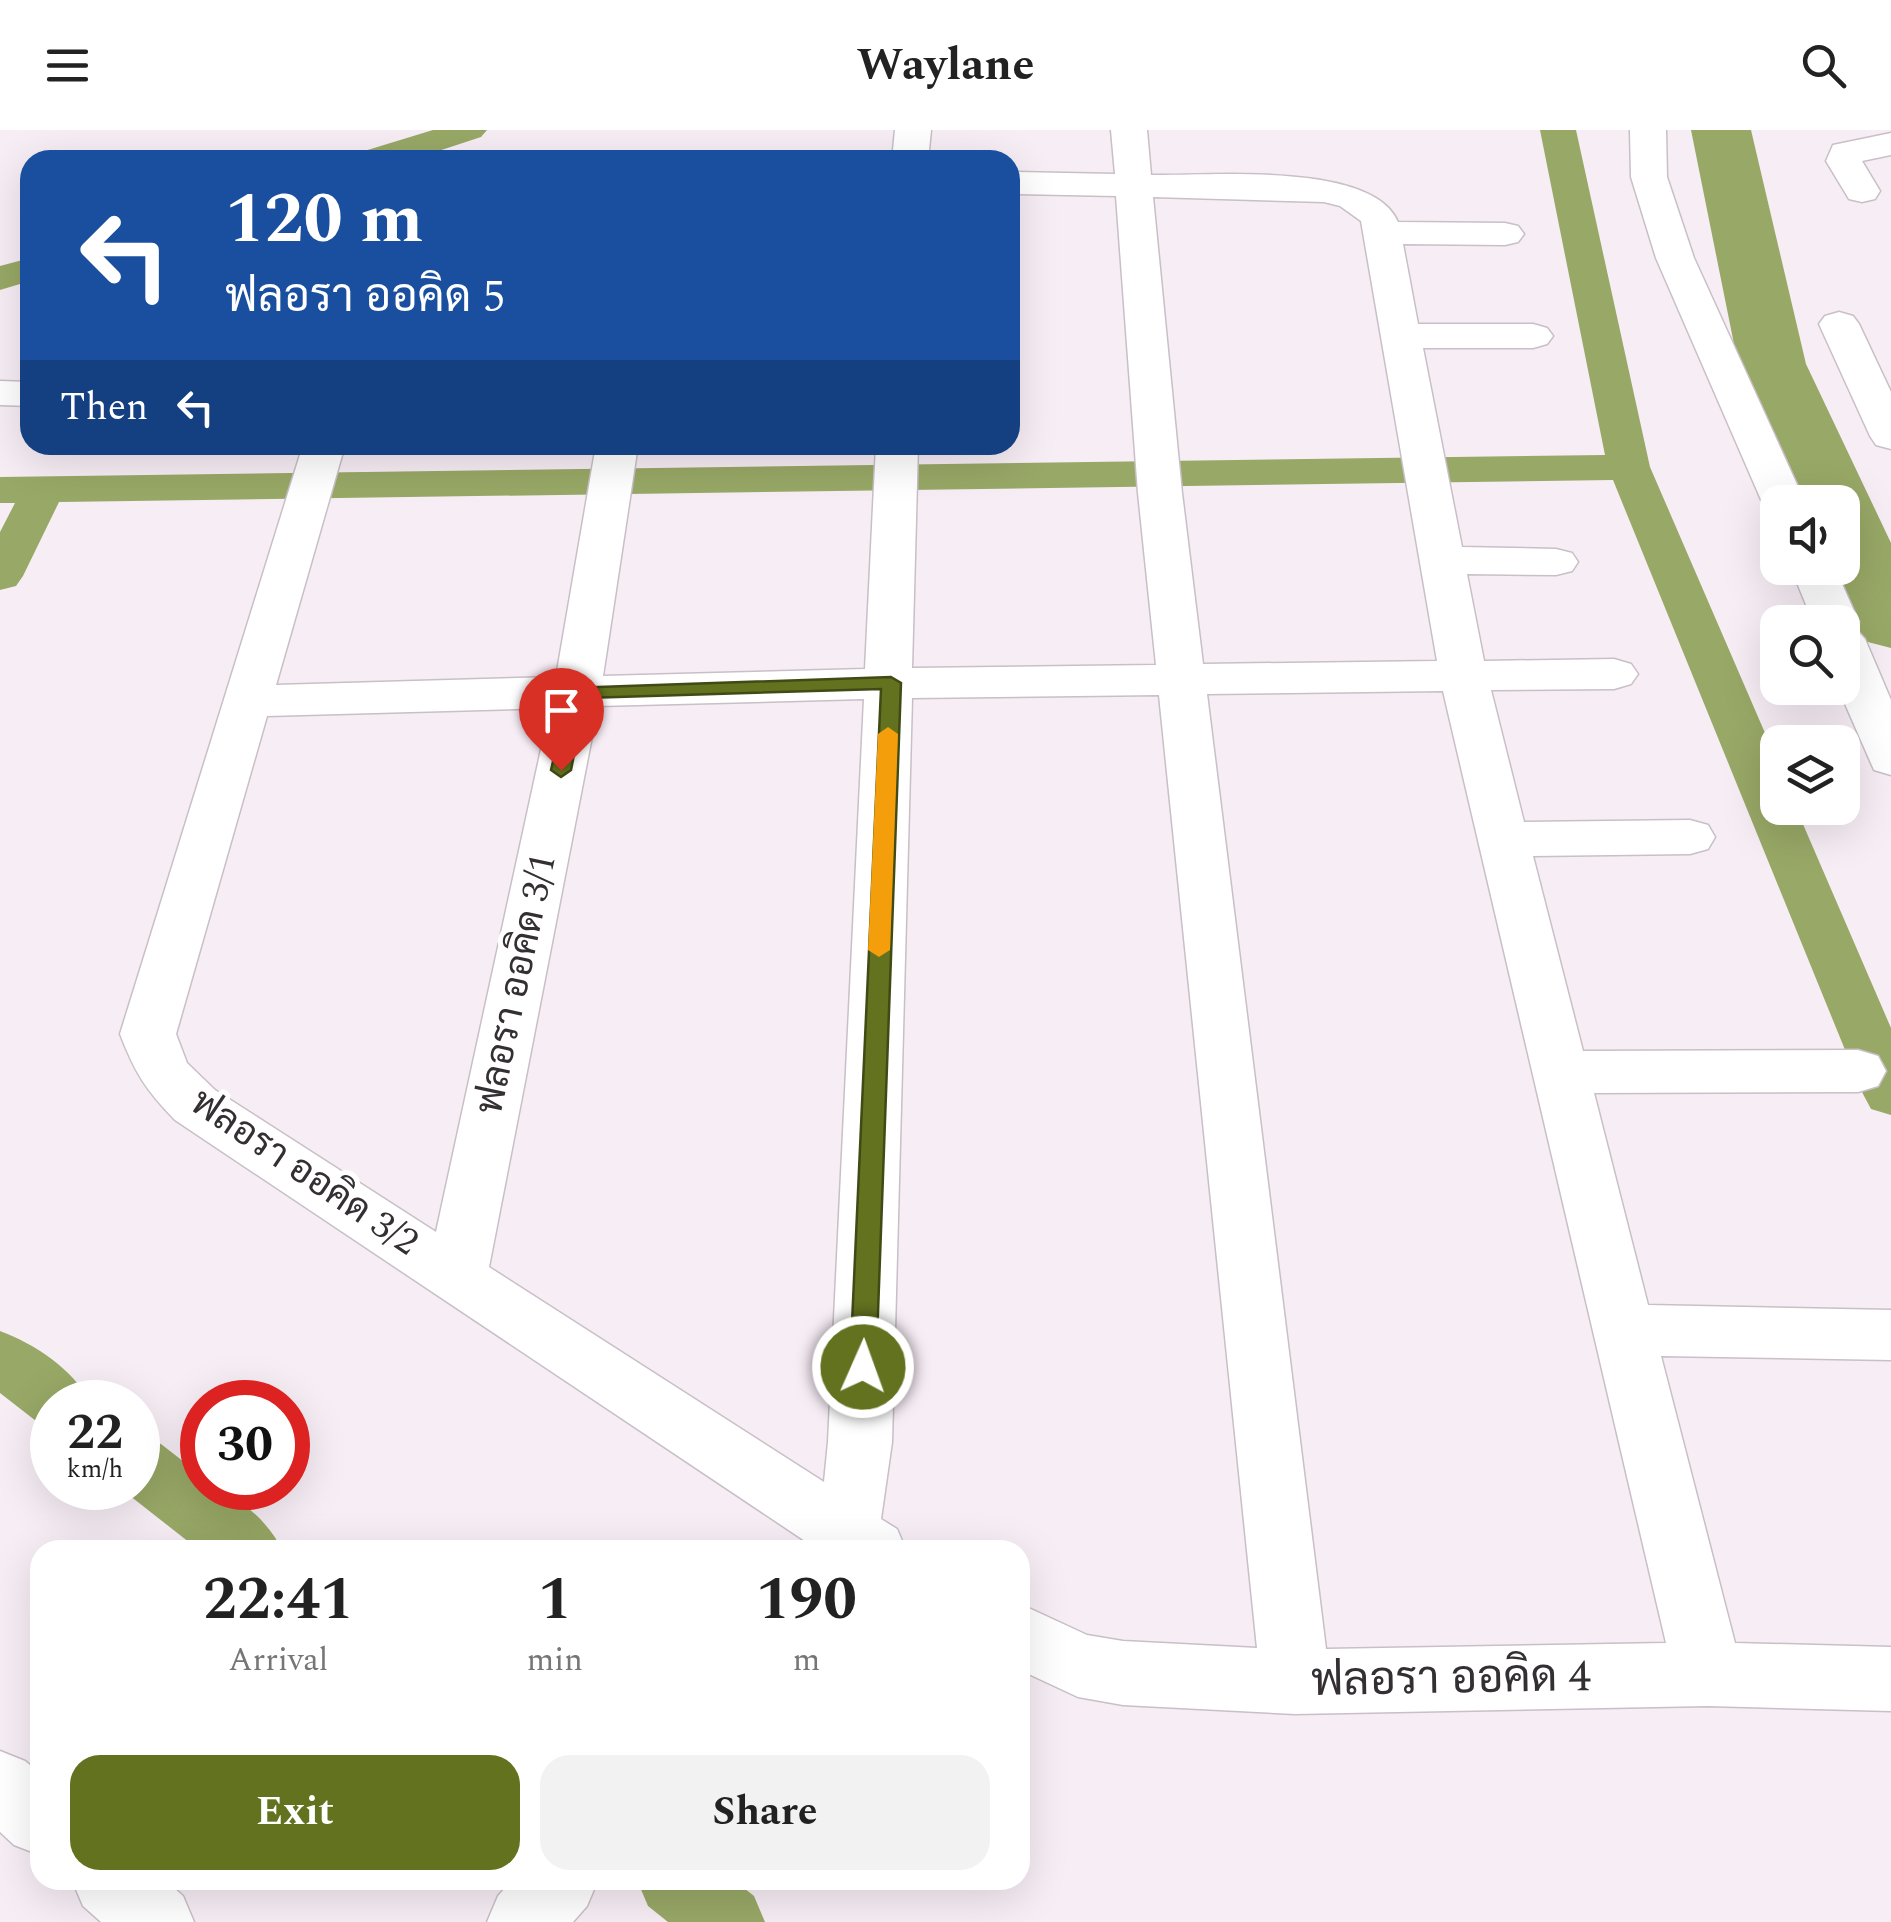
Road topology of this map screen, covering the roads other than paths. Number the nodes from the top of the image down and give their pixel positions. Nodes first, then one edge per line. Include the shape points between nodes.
1 (1128, 130) edge
2 (1648, 130) edge
3 (1891, 144) edge
4 (1020, 183) edge
5 (1132, 186) junction
6 (1862, 190) dead end
7 (1384, 233) junction
8 (1505, 234) dead end
9 (1838, 324) dead end
10 (1400, 336) junction
11 (1534, 336) dead end
12 (1891, 436) edge
13 (319, 463) edge
14 (896, 465) edge
15 (613, 468) edge
16 (1776, 485) edge
17 (1442, 560) junction
18 (1556, 562) dead end
19 (1614, 674) dead end
20 (1463, 675) junction
21 (1182, 679) junction
22 (891, 683) junction
23 (1860, 683) edge
24 (576, 692) junction
25 (246, 701) junction
26 (1891, 758) edge
27 (1690, 838) dead end
28 (1503, 839) junction
29 (1858, 1071) dead end
30 (1560, 1072) junction
31 (458, 1276) junction
32 (1624, 1330) junction
33 (1891, 1335) edge
34 (844, 1540) edge
35 (851, 1540) edge
36 (1030, 1640) edge
37 (1708, 1674) junction
38 (1891, 1679) edge
39 (1295, 1682) junction
40 (0, 1784) edge
41 (30, 1811) edge
42 (120, 1890) edge
43 (552, 1890) edge
44 (157, 1922) edge
45 (524, 1922) edge

1 - 5 street
2 - 16 street via 1648,176 1675,258
3 - 6 street via 1846,154
4 - 5 street
5 - 7 street via 1338,192 1364,201
5 - 21 street
7 - 8 street
7 - 10 street
9 - 12 street
10 - 11 street
10 - 17 street
13 - 25 street, ฟลอรา ออคิด 3/2
14 - 22 street
15 - 24 street, ฟลอรา ออคิด 3/1
17 - 18 street
17 - 20 street
19 - 20 street
20 - 21 street
20 - 28 street
21 - 22 street
21 - 39 street
22 - 24 street
22 - 35 street
23 - 26 street
24 - 25 street
24 - 31 street, ฟลอรา ออคิด 3/1
25 - 31 street, ฟลอรา ออคิด 3/2 via 148,1034 164,1074 195,1105
27 - 28 street
28 - 30 street
29 - 30 street
30 - 32 street
31 - 34 street, ฟลอรา ออคิด 3/2
32 - 33 street
32 - 37 street
36 - 39 street, ฟลอรา ออคิด 4 via 1078,1664 1123,1673
37 - 38 street, ฟลอรา ออคิด 4
37 - 39 street, ฟลอรา ออคิด 4
40 - 41 street
42 - 44 street
43 - 45 street

